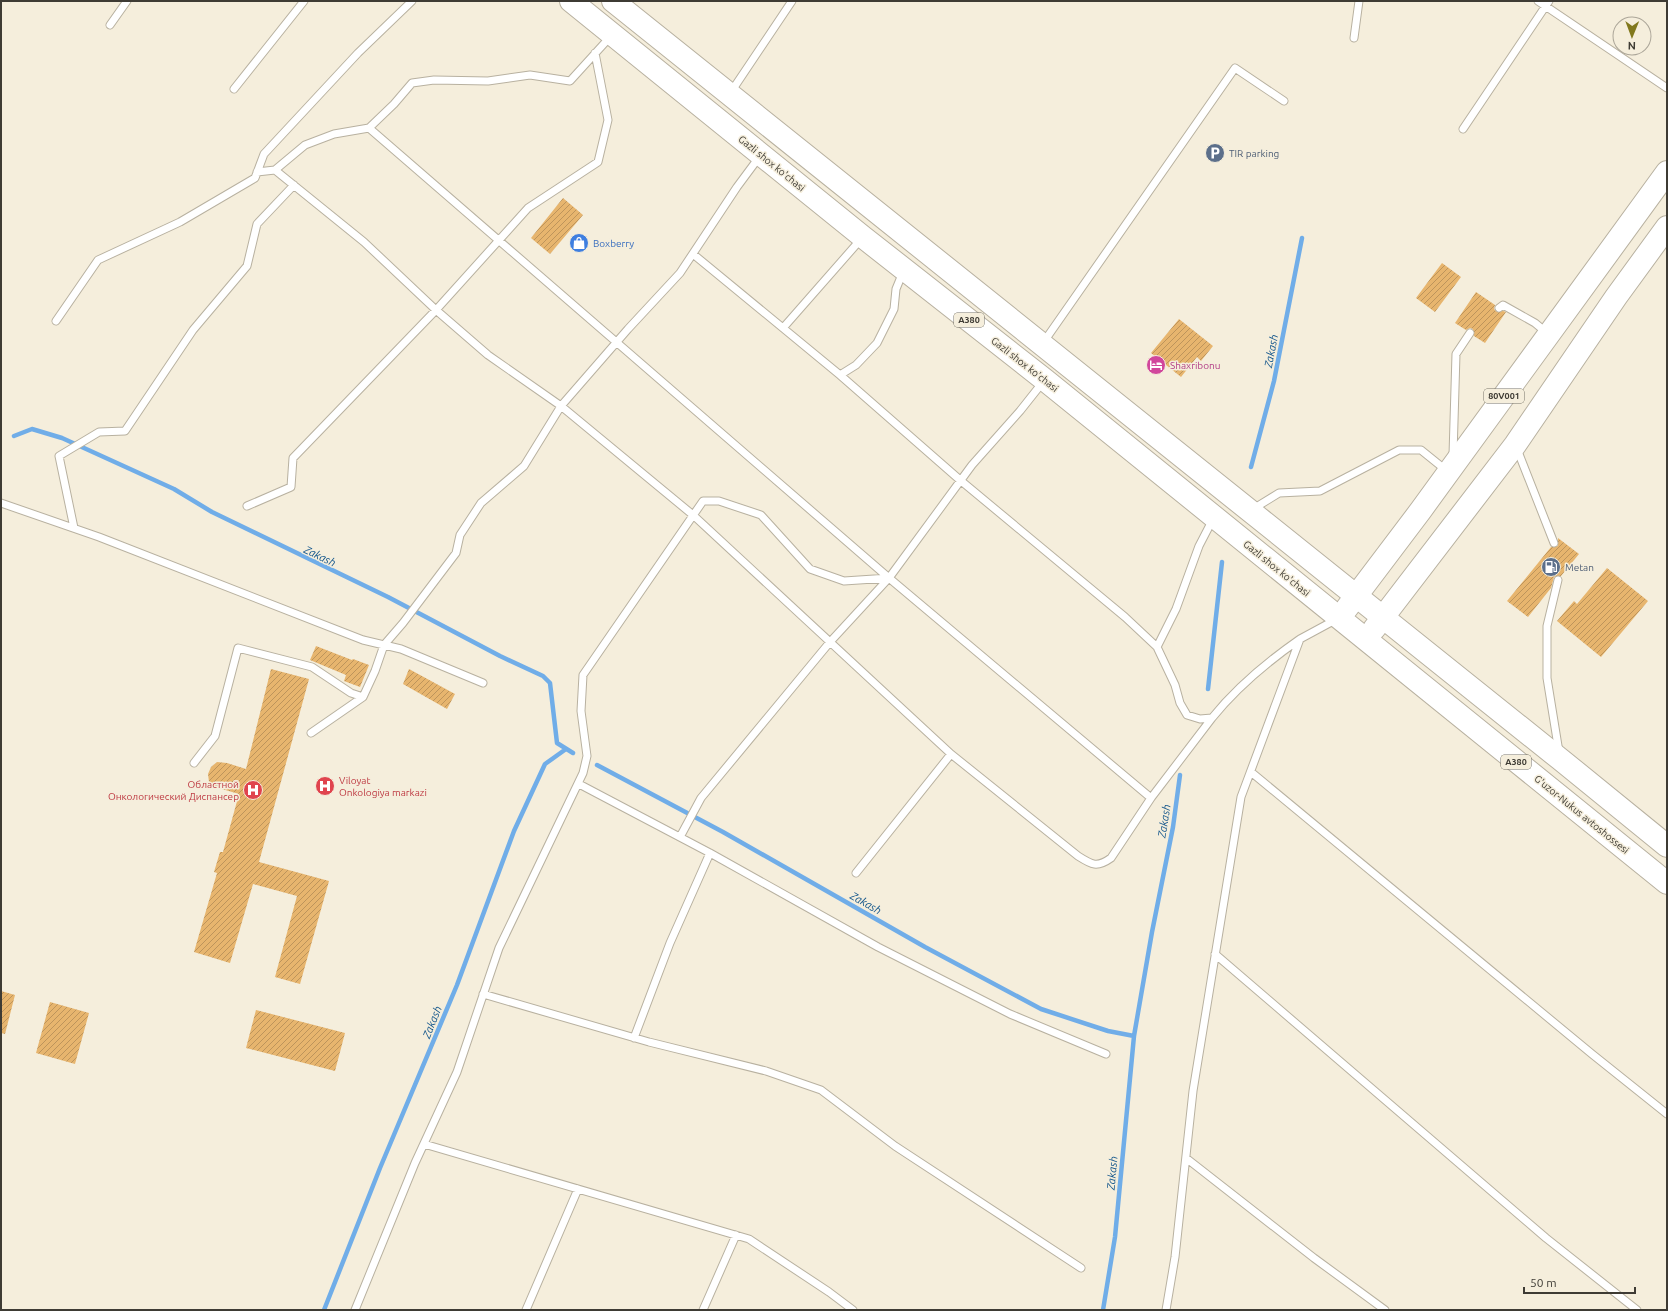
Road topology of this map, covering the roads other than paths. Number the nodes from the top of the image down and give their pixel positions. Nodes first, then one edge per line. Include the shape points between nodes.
1 (127, 1) edge
2 (304, 1) edge
3 (412, 1) edge
4 (571, 1) edge
5 (612, 1) edge
6 (792, 1) edge
7 (1359, 1) edge
8 (1538, 1) edge
9 (1547, 3) edge
10 (110, 24) dead end
11 (612, 34) junction
12 (1354, 38) dead end
13 (595, 53) junction
14 (1667, 88) edge
15 (234, 89) dead end
16 (729, 95) junction
17 (1284, 101) dead end
18 (369, 128) junction
19 (1463, 129) dead end
20 (761, 155) junction
21 (275, 170) junction
22 (257, 172) junction
23 (1667, 172) edge
24 (294, 185) junction
25 (1667, 227) edge
26 (863, 237) junction
27 (499, 241) junction
28 (693, 254) junction
29 (904, 269) junction
30 (1589, 279) junction
31 (1616, 297) junction
32 (1499, 308) dead end
33 (436, 310) junction
34 (56, 322) dead end
35 (783, 328) junction
36 (1470, 333) dead end
37 (1549, 334) junction
38 (616, 343) junction
39 (1043, 344) junction
40 (840, 375) junction
41 (1045, 380) junction
42 (561, 406) junction
43 (1515, 445) junction
44 (1451, 469) junction
45 (960, 480) junction
46 (1, 503) edge
47 (247, 506) dead end
48 (1250, 512) junction
49 (693, 515) junction
50 (1214, 517) junction
51 (74, 528) junction
52 (1554, 543) dead end
53 (889, 578) junction
54 (1558, 580) dead end
55 (1356, 596) junction
56 (1339, 618) junction
57 (1383, 618) junction
58 (1300, 639) junction
59 (1366, 640) junction
60 (830, 642) junction
61 (384, 645) junction
62 (1157, 647) junction
63 (483, 683) dead end
64 (363, 697) junction
65 (1212, 718) junction
66 (311, 733) dead end
67 (951, 754) junction
68 (1560, 759) junction
69 (194, 762) dead end
70 (1251, 772) junction
71 (579, 784) junction
72 (1151, 798) junction
73 (680, 837) junction
74 (1667, 846) edge
75 (710, 853) junction
76 (856, 873) dead end
77 (1667, 883) edge
78 (1215, 954) junction
79 (483, 994) junction
80 (634, 1038) junction
81 (1106, 1054) dead end
82 (1667, 1114) edge
83 (424, 1144) junction
84 (1186, 1158) junction
85 (578, 1189) junction
86 (736, 1236) junction
87 (1081, 1268) dead end
88 (355, 1310) edge
89 (526, 1310) edge
90 (703, 1310) edge
91 (853, 1310) edge
92 (1166, 1310) edge
93 (1385, 1310) edge
94 (1637, 1310) edge

1 - 10 lane
2 - 15 lane
3 - 22 lane via 358,53 264,154
4 - 11 highway, Gazli shox ko'chasi / A380
5 - 16 highway, A380
6 - 16 lane
7 - 12 lane
8 - 9 lane
9 - 14 lane
9 - 19 lane
11 - 13 lane
11 - 20 highway, Gazli shox ko'chasi / A380
13 - 18 lane via 570,82 530,75 488,81 434,80 412,83
13 - 27 lane via 608,120 598,162 528,208
16 - 39 highway, A380
17 - 39 lane via 1235,68
18 - 21 lane via 334,134 305,145
18 - 27 lane
20 - 26 highway, Gazli shox ko'chasi / A380
20 - 28 lane
21 - 22 lane
21 - 24 lane
22 - 34 lane via 255,178 180,222 98,260
23 - 30 highway, 80V001
24 - 33 lane via 364,242
24 - 51 lane via 256,224 247,266 193,330 125,431 99,432 59,456
25 - 31 highway
26 - 29 highway, Gazli shox ko'chasi / A380
26 - 35 lane
27 - 33 lane
27 - 38 lane
28 - 35 lane
28 - 38 lane via 680,273
29 - 40 lane via 896,289 894,309 877,343 856,366
29 - 41 highway, Gazli shox ko'chasi / A380
30 - 31 highway
30 - 37 highway, 80V001
31 - 43 highway
32 - 37 lane via 1503,305
33 - 42 lane via 488,355
33 - 47 lane via 293,458 291,487
35 - 40 lane
36 - 44 lane via 1456,354
37 - 44 highway, 80V001
38 - 42 lane
38 - 53 lane
39 - 48 highway, A380
40 - 45 lane
41 - 45 lane
41 - 50 highway, Gazli shox ko'chasi / A380
42 - 49 lane
42 - 61 lane via 524,466 481,503 460,535 456,553
43 - 52 lane
43 - 57 highway
44 - 48 lane via 1421,450 1399,450 1320,491 1279,493
44 - 55 highway, 80V001
45 - 53 lane
45 - 62 lane via 1126,617
46 - 51 lane
48 - 55 highway, A380
49 - 53 lane via 703,501 719,501 747,510 761,515 810,569 844,581
49 - 60 lane
49 - 71 lane via 583,675 581,711 587,756
50 - 56 highway, Gazli shox ko'chasi / A380
50 - 62 lane via 1199,546 1176,609
51 - 61 lane via 363,640
53 - 60 lane
53 - 72 lane
54 - 68 lane via 1547,626 1547,678
55 - 56 highway, 80V001
55 - 57 highway, A380
56 - 58 lane
56 - 59 highway, Gazli shox ko'chasi / A380
57 - 59 highway
57 - 68 highway, A380
58 - 65 lane via 1270,660 1235,692
58 - 70 lane
59 - 77 highway, G'uzor-Nukus avtoshossesi / A380
60 - 67 lane
60 - 73 lane via 702,798
61 - 63 lane via 401,648
61 - 64 lane
62 - 65 lane via 1187,715 1200,719
64 - 66 lane
64 - 69 lane via 351,693 312,667 238,648 215,736
65 - 72 lane
67 - 72 lane via 1089,864 1101,865 1111,858
67 - 76 lane
68 - 74 highway, A380
70 - 78 lane via 1242,797
70 - 82 lane
71 - 73 lane
71 - 79 lane via 499,948
73 - 75 lane
75 - 80 lane via 670,943
75 - 81 lane via 878,947 1010,1014
78 - 84 lane via 1193,1091
78 - 94 lane via 1546,1238
79 - 80 lane
79 - 83 lane via 456,1072
80 - 87 lane via 766,1071 821,1090 895,1146
83 - 85 lane
83 - 88 lane
84 - 92 lane via 1175,1257
84 - 93 lane
85 - 86 lane
85 - 89 lane
86 - 90 lane
86 - 91 lane via 749,1239

